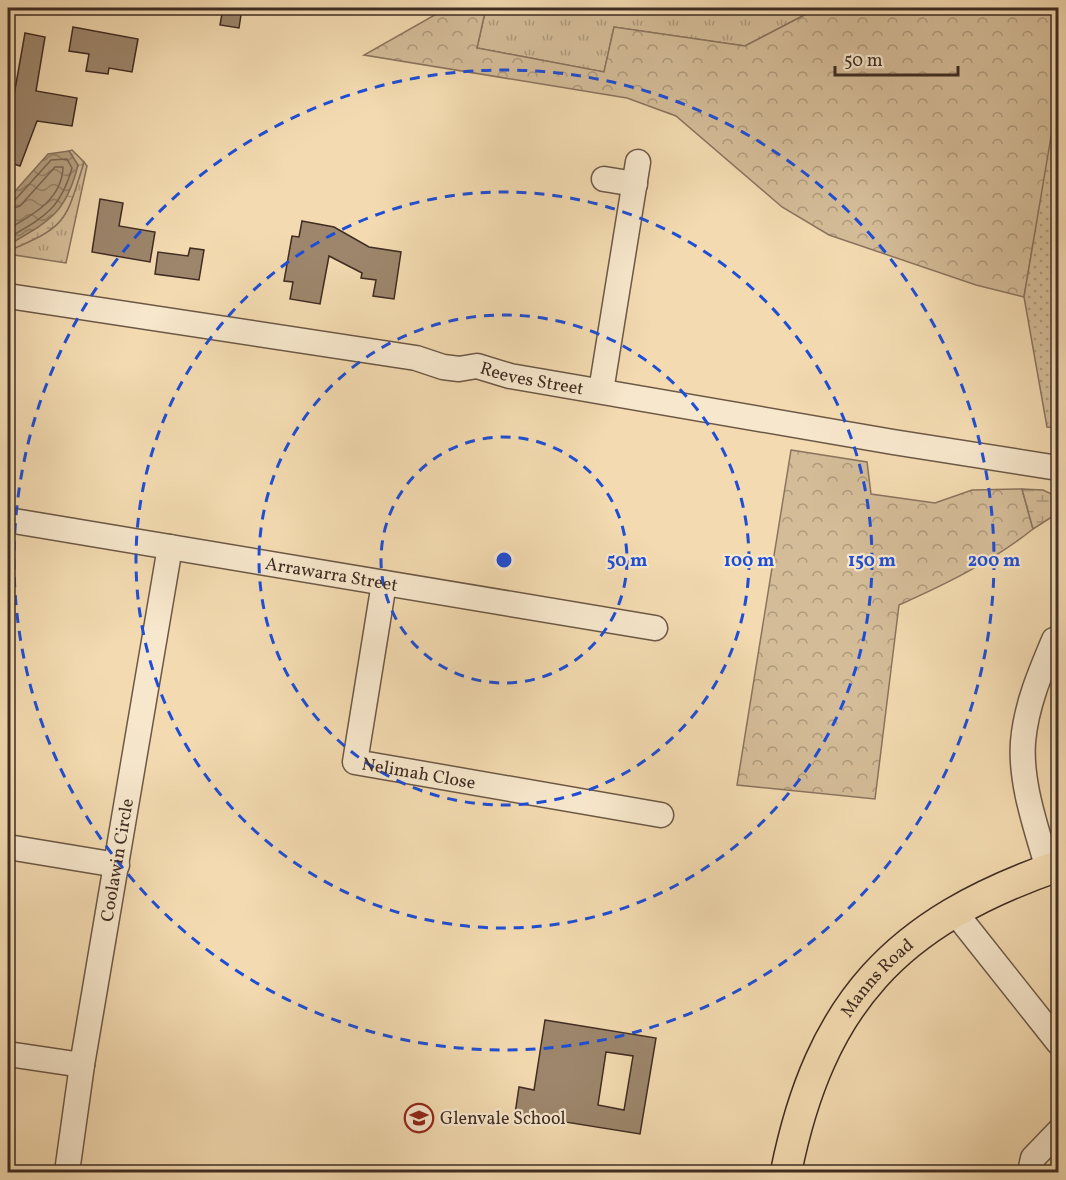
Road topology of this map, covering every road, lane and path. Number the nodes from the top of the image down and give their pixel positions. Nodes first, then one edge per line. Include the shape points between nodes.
1 (603, 179) dead end
2 (8, 296) edge
3 (601, 392) junction
4 (1059, 468) edge
5 (8, 520) edge
6 (170, 548) junction
7 (384, 583) junction
8 (656, 628) dead end
9 (1054, 640) dead end
10 (661, 815) dead end
11 (8, 847) edge
12 (117, 865) junction
13 (1053, 868) edge
14 (954, 911) junction
15 (1059, 1042) edge
16 (8, 1054) edge
17 (82, 1065) junction
18 (1059, 1132) edge
19 (67, 1173) edge
20 (786, 1173) edge
21 (1030, 1173) edge

1 - 3 street via 637,173
2 - 3 street, Reeves Street via 416,358 443,367 477,366 510,376
3 - 4 street, Reeves Street
5 - 6 street, Arrawarra Street
6 - 7 street, Arrawarra Street
6 - 12 street, Coolawin Circle
7 - 8 street, Arrawarra Street
7 - 10 street, Nelimah Close via 355,762
9 - 13 street via 1034,687 1023,743 1030,807
11 - 12 street
12 - 17 street, Coolawin Circle
13 - 14 main road, Manns Road
14 - 15 street
14 - 20 main road, Manns Road via 889,961 841,1021 804,1098
16 - 17 street
17 - 19 street, Coolawin Circle
18 - 21 street via 1033,1158

